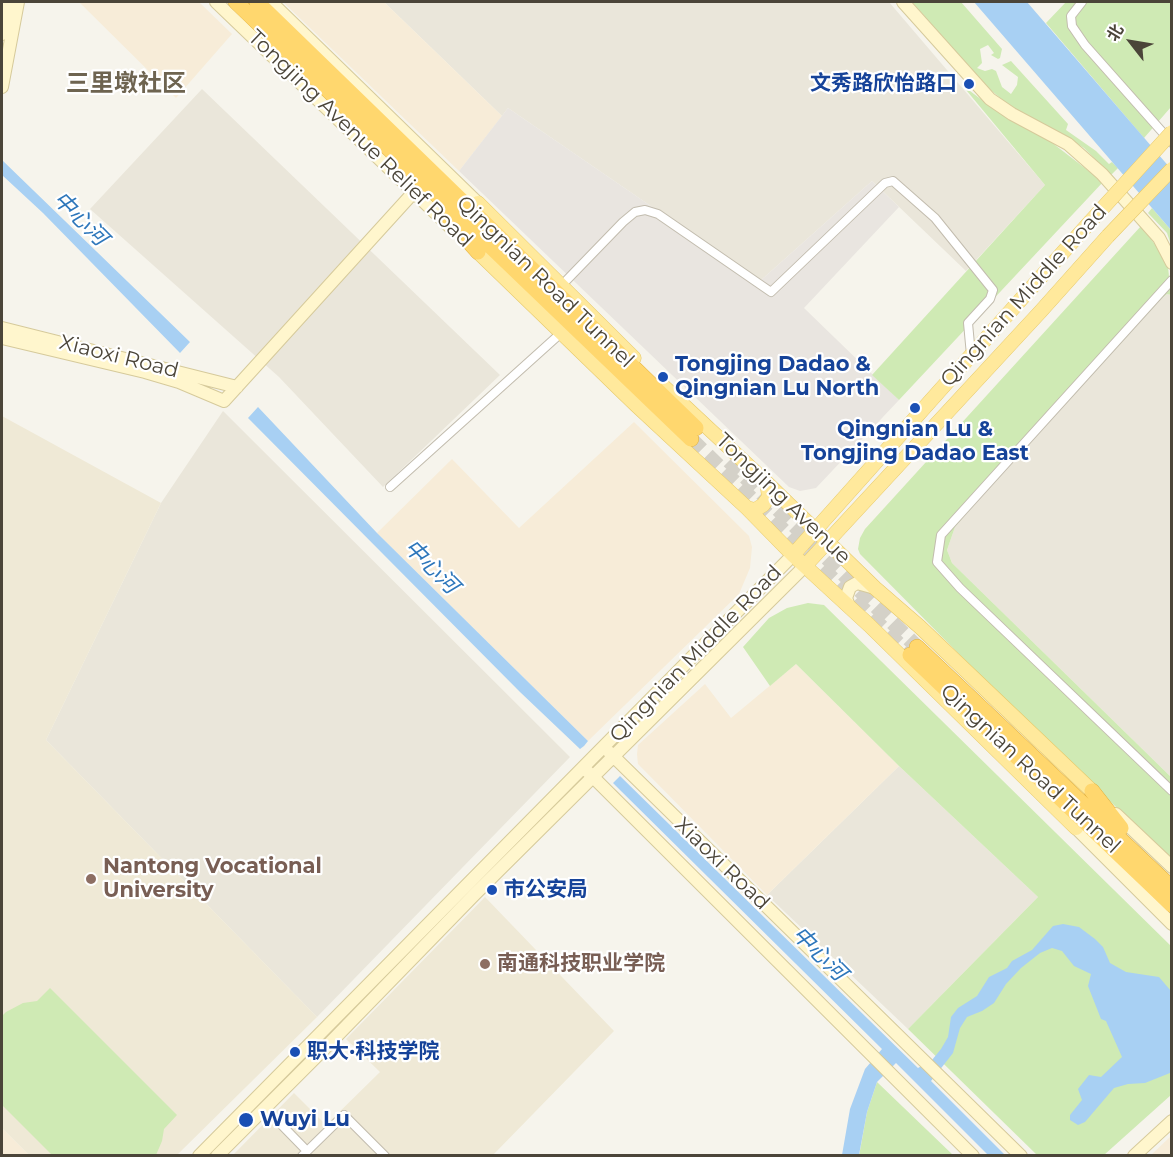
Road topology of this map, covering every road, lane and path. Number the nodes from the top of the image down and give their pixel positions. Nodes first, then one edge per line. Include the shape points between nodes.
1 (8, 2) edge
2 (18, 2) edge
3 (216, 2) edge
4 (236, 2) edge
5 (257, 2) edge
6 (271, 2) edge
7 (903, 2) edge
8 (1082, 2) edge
9 (2, 34) edge
10 (2, 87) edge
11 (1172, 132) edge
12 (387, 137) junction
13 (1172, 143) edge
14 (1172, 169) edge
15 (413, 193) junction
16 (478, 203) junction
17 (478, 252) junction
18 (1172, 263) edge
19 (1172, 280) edge
20 (561, 286) junction
21 (2, 328) edge
22 (561, 333) junction
23 (2, 338) edge
24 (971, 355) junction
25 (237, 387) junction
26 (695, 435) tunnel mouth
27 (767, 483) junction
28 (390, 488) dead end
29 (747, 508) junction
30 (816, 529) junction
31 (829, 542) junction
32 (792, 555) junction
33 (805, 566) junction
34 (875, 588) junction
35 (849, 606) junction
36 (913, 651) tunnel mouth
37 (608, 752) junction
38 (588, 773) junction
39 (1092, 791) junction
40 (1172, 791) edge
41 (1076, 828) junction
42 (1172, 867) edge
43 (1152, 877) junction
44 (1172, 888) edge
45 (1172, 905) edge
46 (1172, 924) edge
47 (266, 1108) junction
48 (1172, 1121) edge
49 (305, 1153) edge
50 (199, 1155) edge
51 (217, 1155) edge
52 (385, 1155) edge
53 (973, 1155) edge
54 (1021, 1155) edge
55 (1134, 1155) edge

1 - 9 street
2 - 10 street
3 - 15 street, Tongjing Avenue Relief Road
4 - 12 highway
5 - 12 highway
6 - 16 street, Tongjing Avenue Relief Road
7 - 18 street via 990,99 1068,144 1102,174 1159,238
8 - 13 street via 1071,16 1072,26
11 - 24 main road, Qingnian Middle Road, bridge
12 - 16 highway
12 - 17 highway
12 - 26 highway, Qingnian Road Tunnel
14 - 31 main road, Qingnian Middle Road, bridge
15 - 17 street, Tongjing Avenue Relief Road
15 - 25 street
16 - 20 main road, Tongjing Avenue
17 - 22 main road, Tongjing Avenue
19 - 40 street via 941,535 937,562
20 - 24 street via 623,222 635,212 645,210 658,214 771,292 885,183 893,181 935,218 993,290 990,299 968,323
20 - 27 main road, Tongjing Avenue
21 - 25 street, Xiaoxi Road
22 - 28 street
22 - 29 main road, Tongjing Avenue
23 - 25 street, Xiaoxi Road via 145,372 224,400
24 - 30 main road, Qingnian Middle Road
27 - 29 main road via 769,497 763,506
27 - 30 main road, Tongjing Avenue
29 - 32 main road, Tongjing Avenue
30 - 31 main road, Tongjing Avenue
30 - 32 main road, Qingnian Middle Road
31 - 33 main road, Qingnian Middle Road
31 - 34 main road, Tongjing Avenue
32 - 33 main road, Tongjing Avenue
32 - 37 street, Qingnian Middle Road
33 - 35 main road, Tongjing Avenue
33 - 37 street, Qingnian Middle Road
34 - 35 street via 857,583 850,587 846,598
34 - 39 main road, Tongjing Avenue
35 - 41 main road, Tongjing Avenue
36 - 43 highway, Qingnian Road Tunnel
37 - 38 street, Qingnian Middle Road
37 - 54 street, Xiaoxi Road
38 - 47 street, Qingnian Middle Road
38 - 50 street, Qingnian Middle Road via 418,932
38 - 53 street, Xiaoxi Road
39 - 42 street
39 - 43 highway
41 - 43 highway
41 - 46 street
43 - 44 highway
43 - 45 highway
47 - 49 street
47 - 51 street, Qingnian Middle Road
48 - 55 street
49 - 52 street via 344,1115

